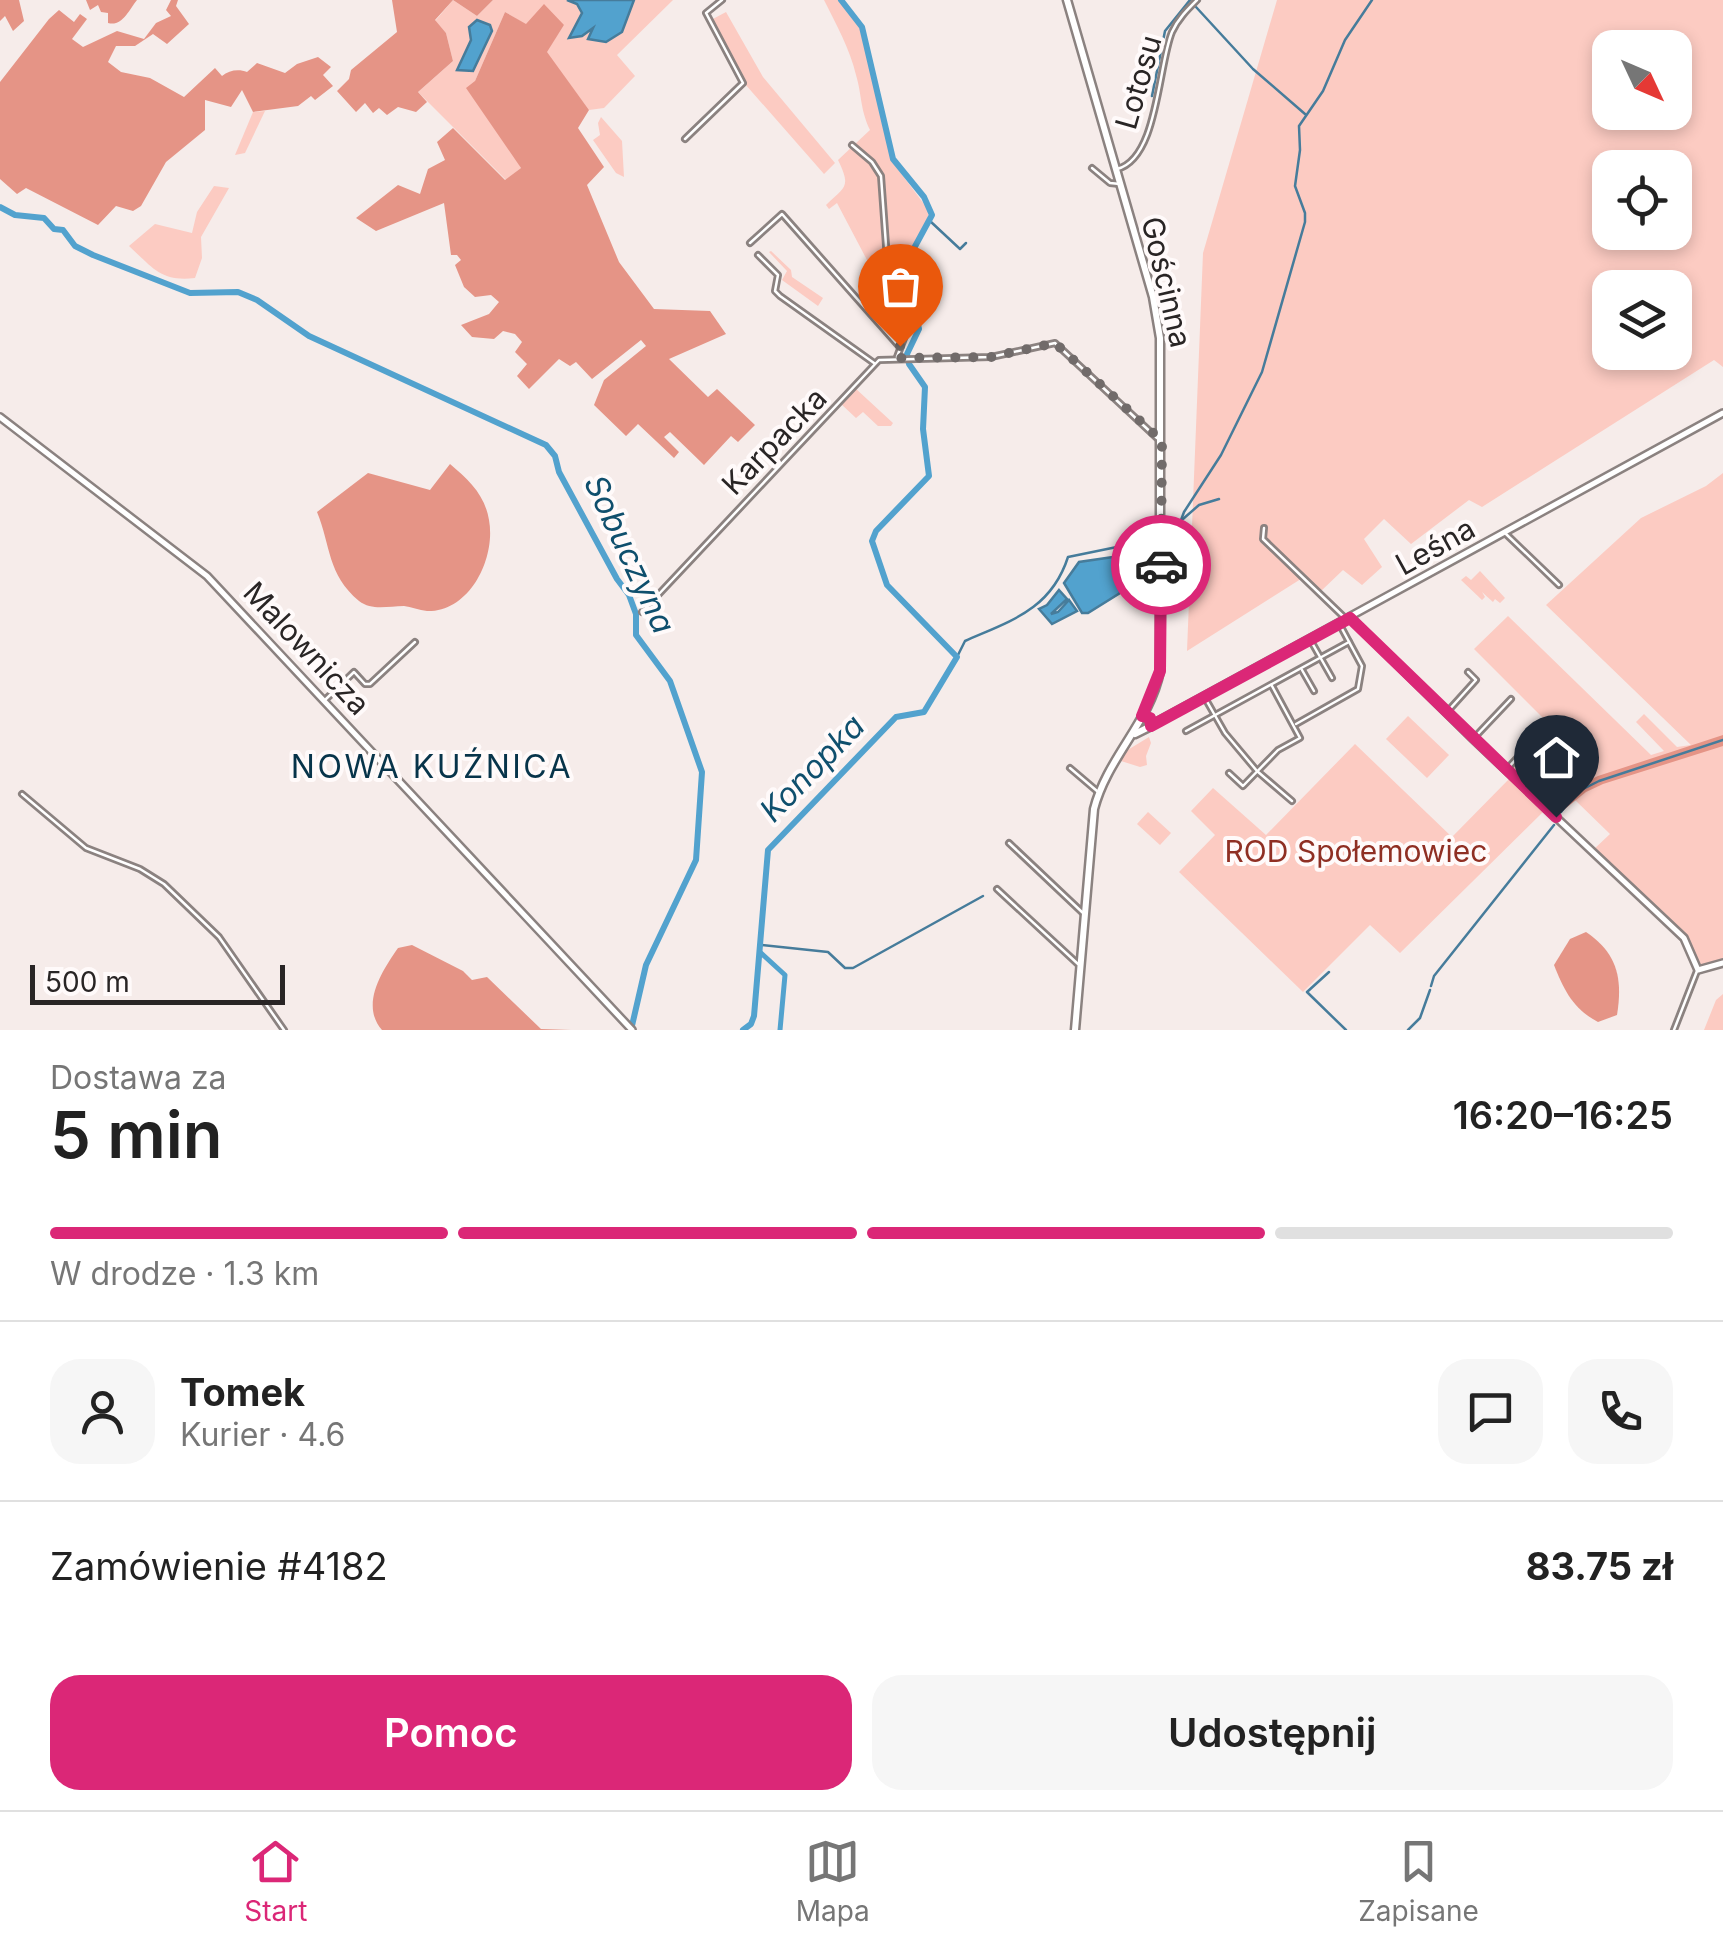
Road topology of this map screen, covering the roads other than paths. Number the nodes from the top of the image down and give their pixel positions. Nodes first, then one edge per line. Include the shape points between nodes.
1 (722, 0) edge
2 (1067, 0) edge
3 (1197, 0) edge
4 (685, 140) dead end
5 (852, 146) dead end
6 (1092, 168) dead end
7 (1116, 170) junction
8 (1120, 184) junction
9 (750, 243) dead end
10 (758, 256) dead end
11 (900, 346) junction
12 (896, 358) junction
13 (874, 364) junction
14 (1723, 412) edge
15 (0, 418) edge
16 (1162, 441) junction
17 (1264, 528) dead end
18 (1505, 532) junction
19 (1559, 585) dead end
20 (642, 612) dead end
21 (1349, 619) junction
22 (1339, 624) junction
23 (1310, 640) junction
24 (415, 642) dead end
25 (1349, 642) junction
26 (1321, 658) junction
27 (1301, 669) junction
28 (1468, 672) dead end
29 (1332, 678) dead end
30 (1272, 685) junction
31 (1314, 692) dead end
32 (1205, 698) junction
33 (325, 700) junction
34 (1511, 700) dead end
35 (1446, 712) junction
36 (1215, 715) junction
37 (1148, 719) junction
38 (1294, 725) junction
39 (1139, 727) junction
40 (1543, 730) dead end
41 (1186, 731) dead end
42 (1473, 739) junction
43 (1070, 768) dead end
44 (1506, 769) junction
45 (1257, 772) junction
46 (1229, 773) dead end
47 (1099, 792) junction
48 (22, 794) dead end
49 (1292, 801) dead end
50 (1009, 844) dead end
51 (997, 889) dead end
52 (1084, 914) junction
53 (1080, 964) junction
54 (1723, 964) edge
55 (1698, 970) junction
56 (625, 1026) edge
57 (284, 1030) edge
58 (1075, 1030) edge
59 (1674, 1030) edge

1 - 4 street via 706,13 743,83
2 - 7 main road, Gościnna
3 - 7 street, Lotosu via 1173,30 1140,150
5 - 11 street via 881,176 888,273 909,325
6 - 8 street
7 - 8 main road, Gościnna
8 - 16 main road, Gościnna via 1157,317
9 - 11 street via 782,214
10 - 13 street via 778,275 780,296
11 - 12 street
12 - 13 street
12 - 16 street via 991,357 1055,343
13 - 20 street, Karpacka
14 - 18 street, Leśna
15 - 33 street, Malownicza via 182,554
16 - 37 main road, Gościnna via 1161,662
17 - 21 street via 1263,539
18 - 19 street
18 - 21 street, Leśna
21 - 22 street, Leśna
21 - 35 street
22 - 23 street, Leśna
22 - 25 street
23 - 26 street
23 - 32 street, Leśna
24 - 33 street via 370,684 354,672
25 - 26 street
25 - 38 street via 1362,666 1358,690
26 - 27 street
26 - 29 street
27 - 30 street
27 - 31 street
28 - 35 street via 1476,680
30 - 36 street
30 - 38 street
32 - 36 street
32 - 37 street, Leśna via 1168,718
33 - 56 street, Malownicza
34 - 42 street
35 - 42 street
36 - 41 street
36 - 45 street
37 - 39 main road
37 - 39 main road via 1146,730
38 - 45 street via 1300,738
39 - 47 main road
40 - 44 street
42 - 44 street
43 - 47 street
44 - 55 street via 1684,938
45 - 46 street via 1243,786
45 - 49 street
47 - 52 main road
48 - 57 street via 86,848 164,884 219,937
50 - 52 street
51 - 53 street
52 - 53 main road
53 - 58 main road
54 - 55 street
55 - 59 street

